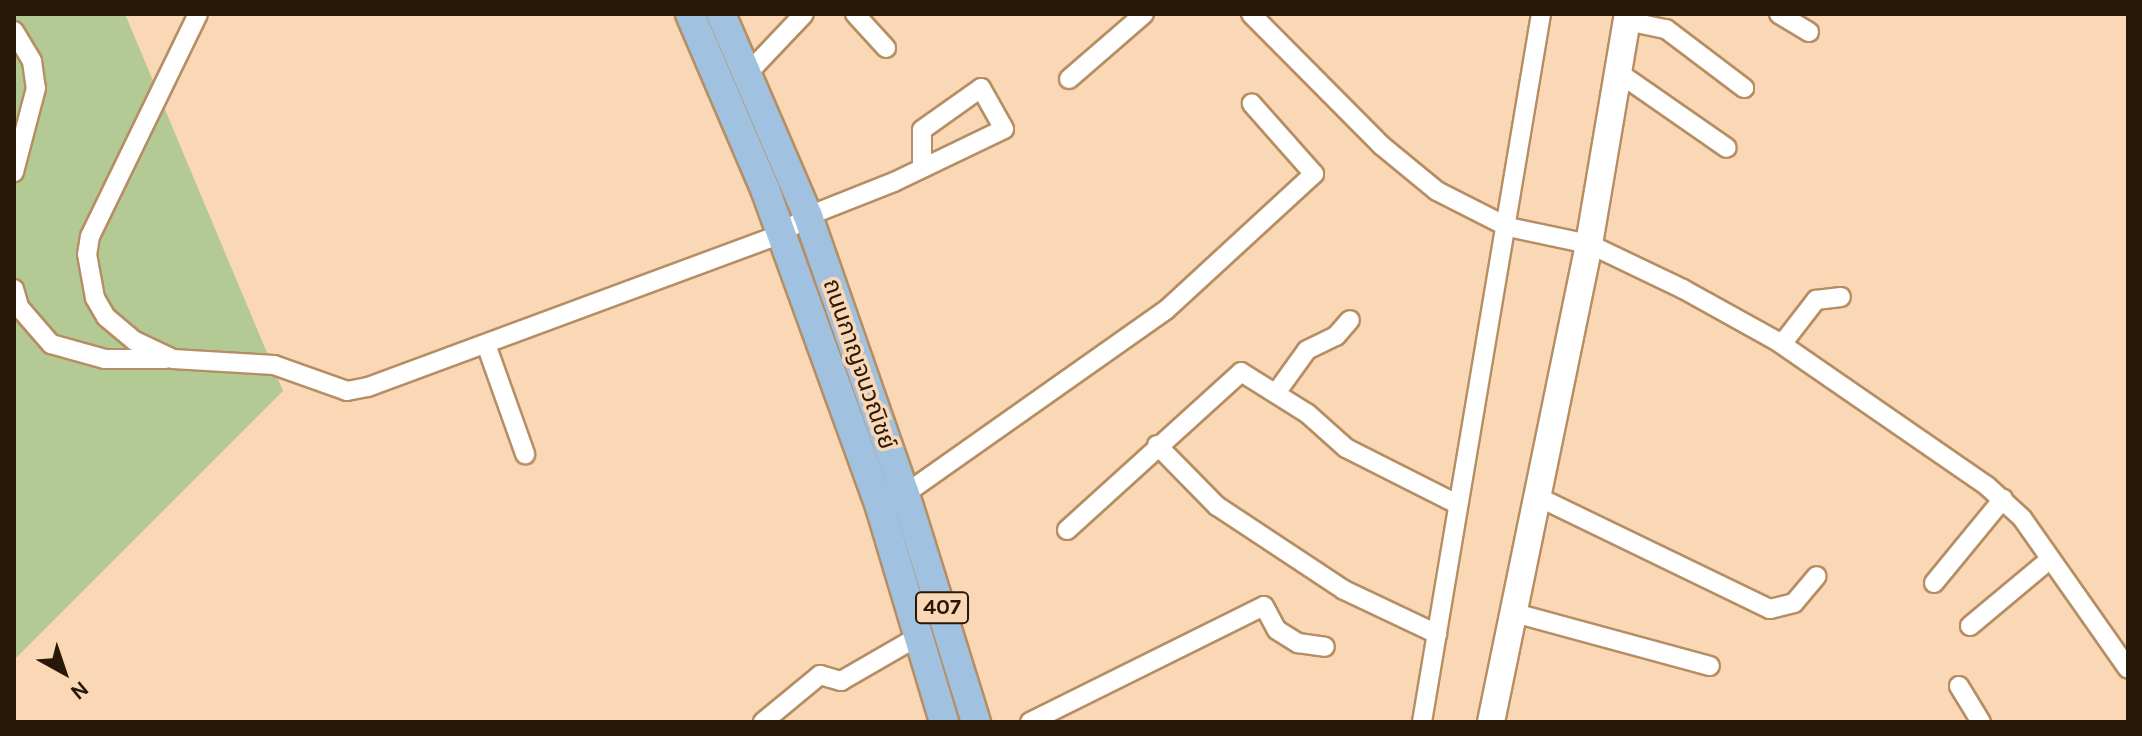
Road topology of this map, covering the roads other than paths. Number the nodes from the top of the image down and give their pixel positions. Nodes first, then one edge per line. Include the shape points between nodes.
1 (198, 14) edge
2 (690, 14) edge
3 (721, 14) edge
4 (804, 14) edge
5 (855, 14) edge
6 (1144, 14) edge
7 (1251, 14) edge
8 (1541, 14) edge
9 (1779, 14) edge
10 (1628, 17) edge
11 (14, 31) edge
12 (1809, 32) dead end
13 (886, 48) dead end
14 (748, 73) junction
15 (1619, 73) junction
16 (1069, 79) dead end
17 (1744, 88) dead end
18 (1252, 104) dead end
19 (1727, 148) dead end
20 (922, 166) junction
21 (14, 172) edge
22 (808, 216) junction
23 (1508, 227) junction
24 (779, 235) junction
25 (1589, 244) junction
26 (14, 289) edge
27 (1841, 297) dead end
28 (1350, 320) dead end
29 (1782, 344) junction
30 (487, 347) junction
31 (173, 359) junction
32 (1276, 393) junction
33 (1157, 445) junction
34 (525, 454) dead end
35 (1534, 495) junction
36 (2003, 499) junction
37 (892, 500) junction
38 (1455, 503) junction
39 (1067, 530) dead end
40 (2050, 559) junction
41 (1817, 576) dead end
42 (1934, 583) dead end
43 (1511, 612) junction
44 (1970, 626) dead end
45 (1437, 634) junction
46 (919, 636) junction
47 (1325, 647) dead end
48 (1710, 666) dead end
49 (2128, 669) edge
50 (1959, 686) dead end
51 (763, 722) edge
52 (944, 722) edge
53 (976, 722) edge
54 (1030, 722) edge
55 (1422, 722) edge
56 (1491, 722) edge
57 (1981, 722) edge

1 - 31 street via 90,236 87,254 95,298 106,317 141,345
2 - 24 main road, ถนนกาญจนวณิชย์
3 - 14 main road, ถนนกาญจนวณิชย์
4 - 14 street
5 - 13 street
6 - 16 street
7 - 23 street via 1421,180
8 - 23 street
9 - 12 street
10 - 15 street
10 - 17 street via 1666,29
11 - 21 street via 32,61 36,88
14 - 22 main road, ถนนกาญจนวณิชย์
15 - 19 street
15 - 25 street
18 - 37 street via 1314,174 1166,310
20 - 20 street via 1004,129 981,88 922,130
20 - 22 street
22 - 24 street
22 - 37 main road, ถนนกาญจนวณิชย์
23 - 25 street
23 - 38 street
24 - 30 street
24 - 37 main road, ถนนกาญจนวณิชย์
25 - 29 street
25 - 35 street
26 - 31 street via 19,307 51,344 105,359
27 - 29 street via 1816,300
28 - 32 street via 1336,336 1307,350
29 - 36 street
30 - 31 street via 347,391 274,365
30 - 34 street
32 - 33 street via 1239,373
32 - 38 street via 1346,448
33 - 39 street
33 - 45 street via 1217,506 1344,590
35 - 41 street via 1770,609 1794,603
35 - 43 street
36 - 40 street
36 - 42 street
37 - 46 main road, ถนนกาญจนวณิชย์ / 407
37 - 53 main road, ถนนกาญจนวณิชย์ / 407
38 - 45 street
40 - 44 street
40 - 49 street
43 - 48 street
43 - 56 street
45 - 55 street
46 - 51 street via 841,681 820,675
46 - 52 main road, ถนนกาญจนวณิชย์ / 407
47 - 54 street via 1298,643 1277,630 1264,606
50 - 57 street

